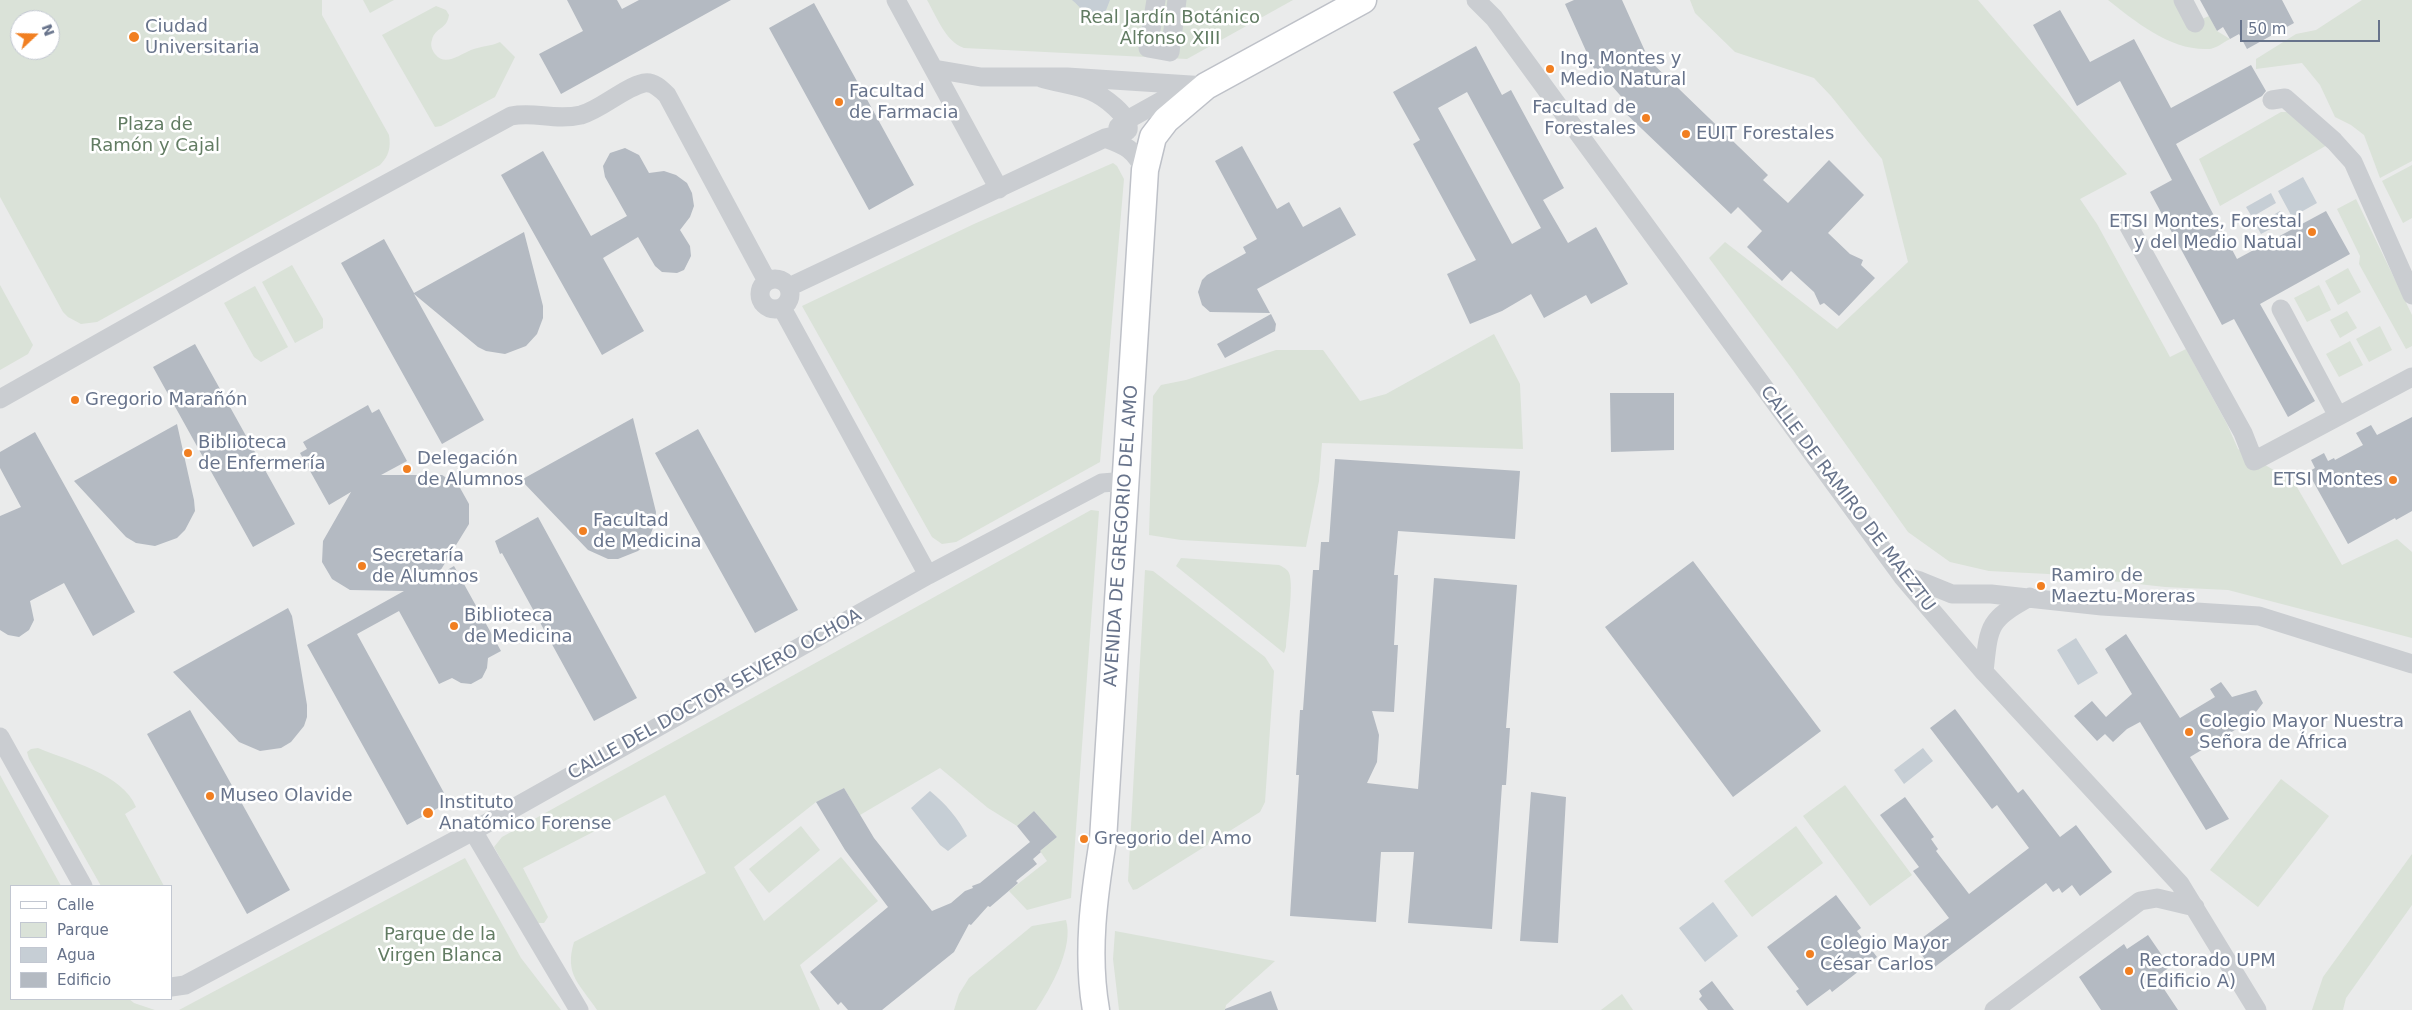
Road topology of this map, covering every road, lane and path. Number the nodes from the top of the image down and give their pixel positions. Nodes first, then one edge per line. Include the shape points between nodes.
1 (896, 0) edge
2 (1156, 0) edge
3 (1177, 0) edge
4 (1363, 0) edge
5 (1476, 0) edge
6 (1487, 0) edge
7 (2183, 0) edge
8 (1494, 18) junction
9 (2195, 23) dead end
10 (934, 69) junction
11 (1041, 78) junction
12 (1198, 85) junction
13 (2272, 100) dead end
14 (1126, 120) junction
15 (1105, 138) junction
16 (1145, 170) junction
17 (999, 189) junction
18 (2127, 222) dead end
19 (767, 281) junction
20 (789, 287) junction
21 (2412, 295) edge
22 (782, 308) junction
23 (2281, 309) dead end
24 (2412, 376) edge
25 (0, 399) edge
26 (2338, 416) junction
27 (1126, 489) junction
28 (928, 575) junction
29 (1902, 576) junction
30 (2030, 597) junction
31 (2412, 664) edge
32 (1984, 672) junction
33 (0, 737) edge
34 (473, 831) junction
35 (82, 885) edge
36 (2195, 907) junction
37 (172, 986) edge
38 (579, 1010) edge
39 (1096, 1010) edge
40 (1994, 1010) edge
41 (2257, 1010) edge

1 - 10 street
2 - 3 street via 1148,48 1150,53 1170,52
4 - 12 street, AVENIDA DE GREGORIO DEL AMO
5 - 8 street, CALLE DE RAMIRO DE MAEZTU
6 - 8 street, CALLE DE RAMIRO DE MAEZTU
7 - 9 street
8 - 29 street, CALLE DE RAMIRO DE MAEZTU
10 - 11 street via 981,77
10 - 17 street
11 - 12 street via 1067,76
11 - 14 street via 1091,91 1110,102
12 - 14 street
12 - 16 street, AVENIDA DE GREGORIO DEL AMO via 1153,137
13 - 21 street via 2285,98 2353,162
14 - 15 street
15 - 16 street via 1135,152
15 - 17 street
16 - 27 street, AVENIDA DE GREGORIO DEL AMO
17 - 20 street
18 - 26 street via 2244,433 2254,461
19 - 20 street via 782,280
19 - 22 street via 761,288 761,301 768,308
19 - 25 street via 667,95 657,86 645,83 583,114 559,118 511,116
20 - 22 street via 788,301
22 - 28 street
23 - 26 street
24 - 26 street
27 - 28 street, CALLE DEL DOCTOR SEVERO OCHOA via 1114,482 1102,483
27 - 39 street, AVENIDA DE GREGORIO DEL AMO via 1103,840 1092,911 1091,983
28 - 34 street, CALLE DEL DOCTOR SEVERO OCHOA
29 - 30 street via 1952,594
29 - 32 street, CALLE DE RAMIRO DE MAEZTU
30 - 31 street via 2102,606 2259,616
30 - 32 street via 2009,608 1994,622 1987,642
32 - 36 street, CALLE DE RAMIRO DE MAEZTU via 2159,859
33 - 35 street
34 - 37 street, CALLE DEL DOCTOR SEVERO OCHOA via 185,985
34 - 38 street
36 - 40 street via 2157,898 2140,902
36 - 41 street, CALLE DE RAMIRO DE MAEZTU

